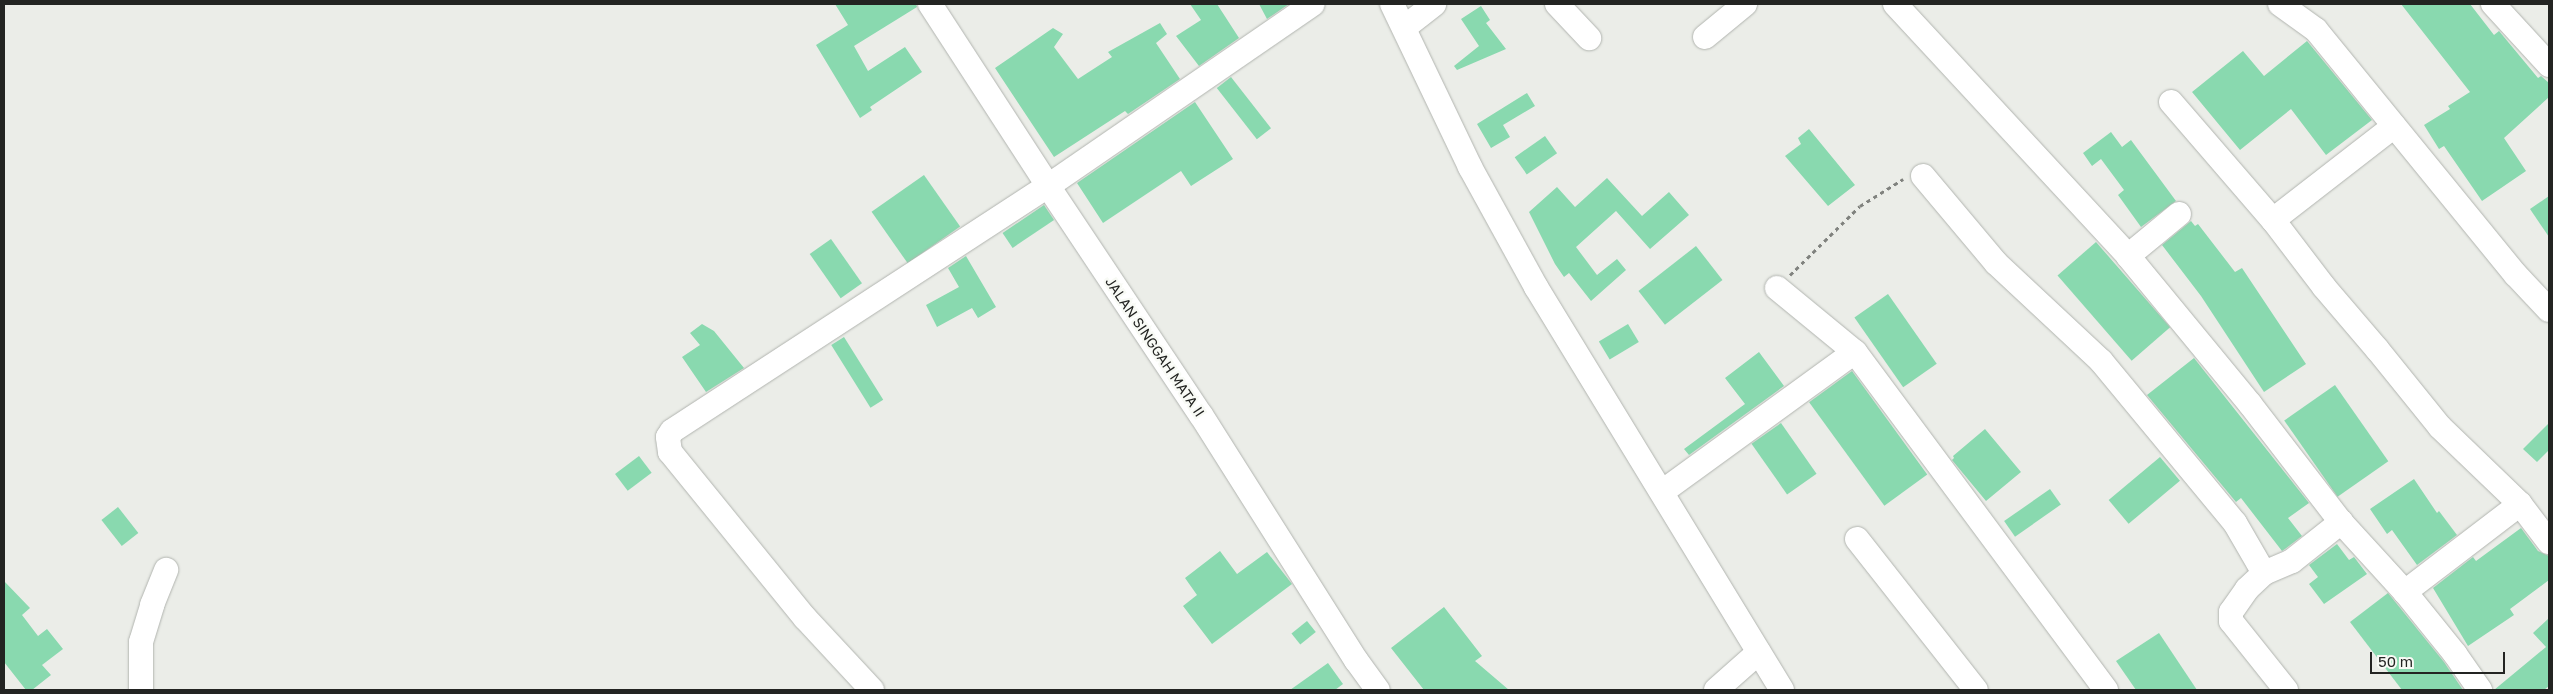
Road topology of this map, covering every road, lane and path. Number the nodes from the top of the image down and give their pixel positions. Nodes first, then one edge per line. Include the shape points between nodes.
1 (930, 4) edge
2 (1313, 4) edge
3 (1392, 4) edge
4 (1434, 4) edge
5 (1557, 4) edge
6 (1745, 4) edge
7 (1895, 4) edge
8 (2280, 4) edge
9 (2493, 4) edge
10 (1404, 27) junction
11 (1706, 37) dead end
12 (1590, 38) dead end
13 (2549, 65) edge
14 (2171, 102) dead end
15 (2394, 126) junction
16 (1923, 176) joint
17 (1048, 186) junction
18 (2179, 214) dead end
19 (2274, 220) junction
20 (2128, 256) junction
21 (1777, 288) joint
22 (2549, 310) edge
23 (1855, 352) junction
24 (1662, 492) junction
25 (2520, 504) junction
26 (2341, 522) junction
27 (1856, 539) dead end
28 (2549, 542) edge
29 (166, 570) dead end
30 (2264, 573) junction
31 (2405, 592) junction
32 (1759, 652) junction
33 (141, 690) edge
34 (872, 690) edge
35 (1378, 690) edge
36 (1716, 690) edge
37 (1782, 690) edge
38 (1976, 690) edge
39 (2106, 690) edge
40 (2286, 690) edge
41 (2480, 690) edge

1 - 17 street, JALAN SINGGAH MATA II
2 - 17 street
3 - 10 street
4 - 10 street
5 - 12 street
6 - 11 street
7 - 20 street
8 - 15 street via 2316,30
9 - 13 street
10 - 24 street via 1470,167 1536,287
14 - 19 street
15 - 19 street
15 - 22 street
16 - 21 path via 1898,181 1860,206
16 - 30 street via 1996,263 2101,361 2235,523
17 - 34 street via 672,431 668,437 670,452 805,618
17 - 35 street, JALAN SINGGAH MATA II via 1201,415
18 - 20 street
19 - 25 street via 2324,287 2440,427
20 - 26 street via 2250,404
21 - 23 street
23 - 24 street
23 - 39 street
24 - 32 street
25 - 28 street
25 - 31 street
26 - 30 street via 2292,561
26 - 31 street
27 - 38 street
29 - 33 street via 142,642
30 - 40 street via 2246,589 2231,612 2231,621
31 - 41 street
32 - 36 street
32 - 37 street

